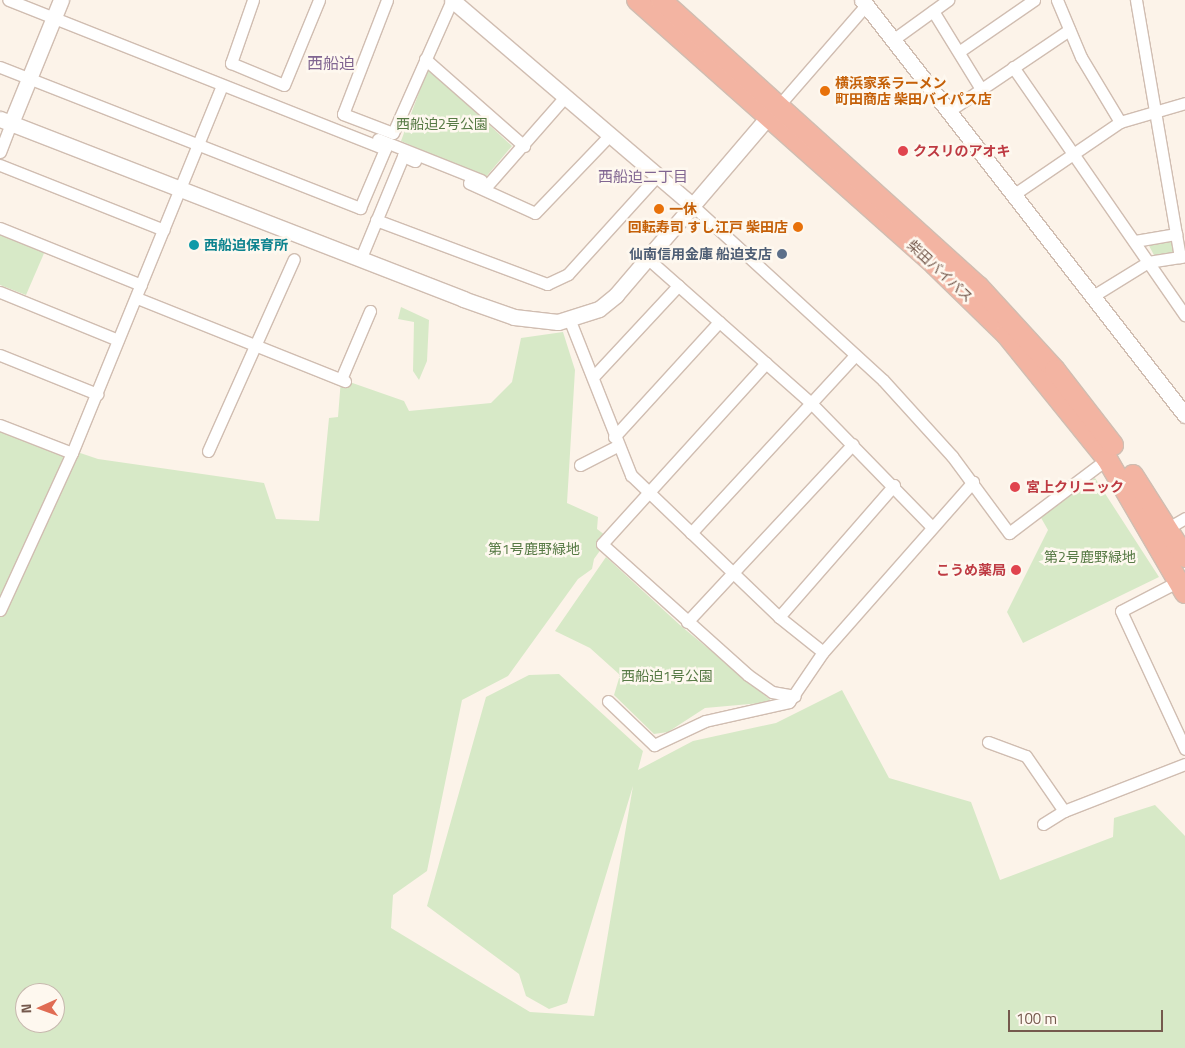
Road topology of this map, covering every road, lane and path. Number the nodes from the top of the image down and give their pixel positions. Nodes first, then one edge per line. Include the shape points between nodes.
1 (8, 0) edge
2 (60, 0) edge
3 (253, 0) edge
4 (319, 0) edge
5 (387, 0) edge
6 (452, 0) edge
7 (637, 0) edge
8 (661, 0) edge
9 (1034, 0) edge
10 (1057, 0) edge
11 (1136, 0) edge
12 (946, 1) edge
13 (864, 3) edge
14 (933, 11) junction
15 (54, 17) junction
16 (1069, 30) junction
17 (894, 39) junction
18 (136, 42) dead end
19 (960, 51) junction
20 (426, 59) junction
21 (0, 67) edge
22 (1013, 67) junction
23 (29, 79) junction
24 (222, 85) junction
25 (981, 89) junction
26 (564, 98) junction
27 (1185, 104) edge
28 (774, 110) junction
29 (1154, 110) junction
30 (949, 111) junction
31 (6, 121) edge
32 (1120, 122) junction
33 (608, 137) junction
34 (524, 146) junction
35 (197, 147) junction
36 (0, 152) edge
37 (1075, 155) junction
38 (0, 165) edge
39 (656, 177) junction
40 (482, 185) junction
41 (180, 192) junction
42 (1013, 195) junction
43 (692, 205) junction
44 (376, 220) junction
45 (0, 228) edge
46 (164, 230) junction
47 (1176, 234) junction
48 (1135, 240) junction
49 (1183, 256) edge
50 (647, 258) junction
51 (294, 260) dead end
52 (360, 260) junction
53 (1148, 262) junction
54 (141, 285) junction
55 (678, 286) junction
56 (0, 292) edge
57 (1094, 296) junction
58 (136, 298) junction
59 (370, 311) dead end
60 (1185, 315) edge
61 (570, 321) junction
62 (719, 322) junction
63 (118, 340) junction
64 (252, 343) junction
65 (0, 355) edge
66 (855, 355) junction
67 (766, 363) junction
68 (593, 378) junction
69 (97, 394) junction
70 (812, 403) junction
71 (1185, 415) edge
72 (0, 425) edge
73 (615, 441) junction
74 (853, 444) junction
75 (208, 451) dead end
76 (72, 453) junction
77 (1107, 459) junction
78 (580, 465) dead end
79 (973, 482) junction
80 (894, 486) junction
81 (648, 496) junction
82 (1177, 523) edge
83 (932, 527) junction
84 (691, 532) junction
85 (1185, 557) edge
86 (735, 572) junction
87 (1182, 587) edge
88 (0, 610) edge
89 (779, 617) junction
90 (687, 622) junction
91 (823, 652) junction
92 (794, 696) junction
93 (608, 702) dead end
94 (988, 742) dead end
95 (1185, 749) edge
96 (1185, 764) edge
97 (1064, 811) junction
98 (1043, 824) dead end

1 - 15 street
2 - 15 street
3 - 4 street via 231,62 284,84
5 - 20 street via 343,114 393,133
6 - 20 street
6 - 26 street
7 - 28 highway, 柴田バイパス
8 - 28 highway, 柴田バイパス
9 - 19 street
10 - 16 street
11 - 29 street
12 - 14 street
13 - 17 street
13 - 28 street
14 - 17 street
14 - 19 street
15 - 23 street
15 - 24 street
16 - 22 street
16 - 32 street
17 - 30 street
18 - 40 street
19 - 25 street
20 - 34 street
21 - 23 street
22 - 25 street
22 - 37 street
23 - 31 street
23 - 35 street
24 - 35 street
24 - 35 street via 385,149 360,208
25 - 30 street
26 - 33 street
26 - 34 street
27 - 29 street
28 - 43 street
28 - 77 highway, 柴田バイパス via 1006,334
28 - 82 highway, 柴田バイパス via 930,239 1019,328
29 - 32 street
29 - 47 street
30 - 42 street
31 - 36 street
31 - 41 street
32 - 37 street
33 - 39 street
33 - 40 street via 535,213
34 - 40 street
35 - 41 street
37 - 42 street
37 - 48 street
38 - 46 street
39 - 43 street
39 - 44 street via 568,274 547,284
40 - 44 street via 403,156
41 - 46 street
41 - 52 street
42 - 57 street
43 - 50 street
43 - 66 street
44 - 52 street
45 - 54 street
46 - 54 street
47 - 48 street
47 - 49 street
48 - 53 street
49 - 53 street
50 - 55 street
50 - 61 street via 608,302
51 - 64 street
52 - 61 street via 514,317
53 - 57 street
53 - 60 street
54 - 58 street
55 - 62 street
55 - 68 street
56 - 63 street
57 - 71 street
58 - 63 street
58 - 64 street
59 - 64 street via 343,380
61 - 68 street
62 - 67 street
62 - 73 street
63 - 69 street
64 - 75 street
65 - 69 street
66 - 70 street
66 - 79 street via 883,380
67 - 70 street
67 - 81 street
68 - 73 street
69 - 76 street
70 - 74 street
70 - 84 street
72 - 76 street
73 - 78 street
73 - 81 street via 631,475
74 - 80 street
74 - 86 street
76 - 88 street
77 - 79 street via 1009,533
77 - 87 highway, 柴田バイパス
79 - 83 street
80 - 83 street
80 - 89 street
81 - 84 street
81 - 90 street via 602,544
82 - 85 highway, 柴田バイパス
83 - 91 street
84 - 86 street
86 - 89 street
86 - 90 street
87 - 95 street via 1121,611
89 - 91 street
90 - 92 street via 763,686 786,697
91 - 92 street
92 - 93 street via 757,712 705,721 654,744
94 - 97 street via 1026,756
96 - 97 street
97 - 98 street

